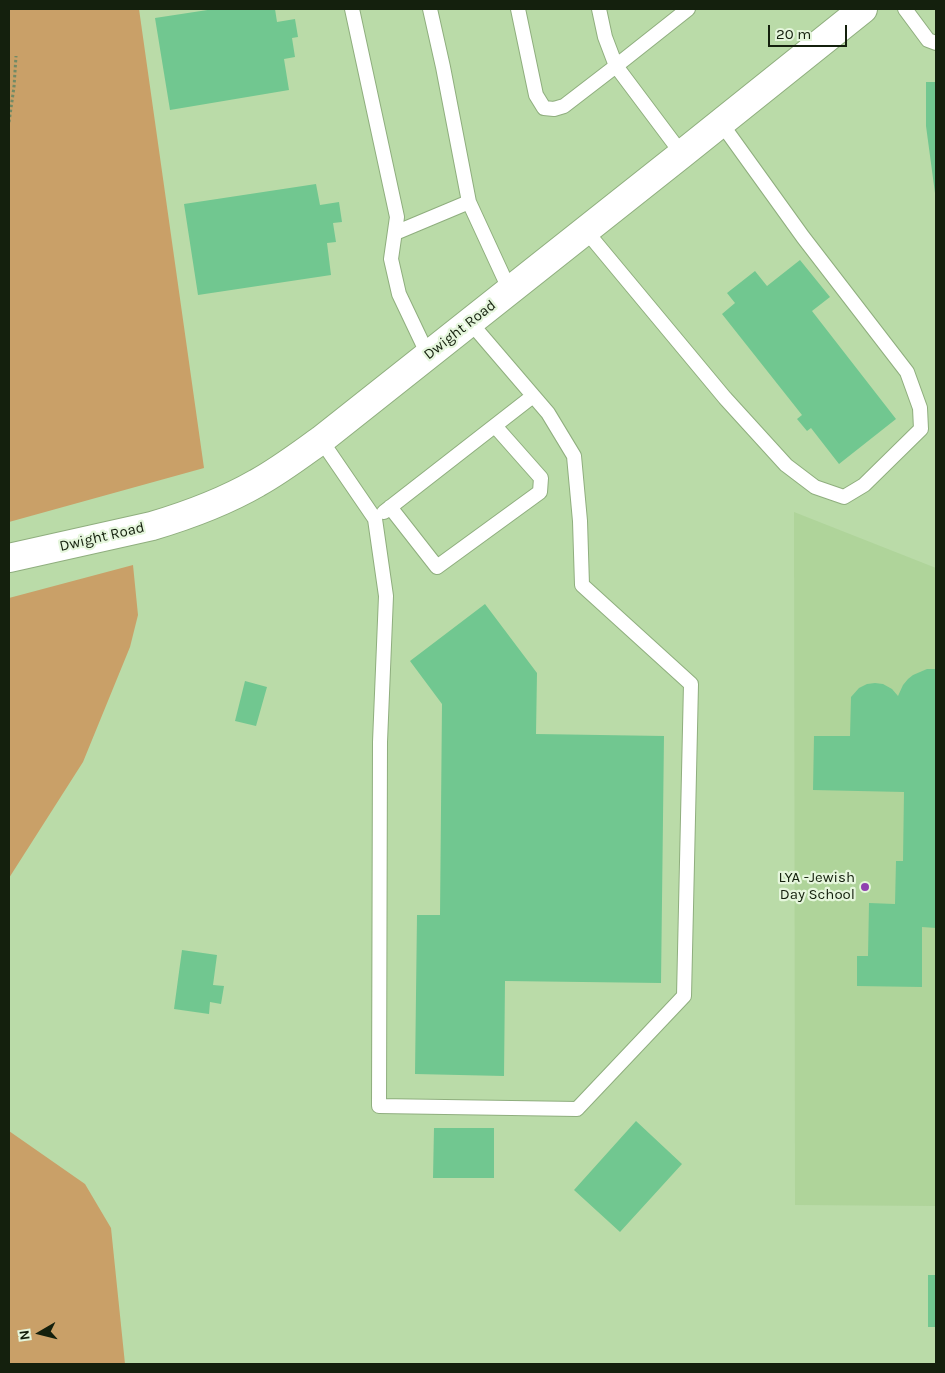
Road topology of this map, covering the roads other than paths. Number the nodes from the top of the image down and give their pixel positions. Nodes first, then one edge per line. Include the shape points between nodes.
1 (352, 9) edge
2 (430, 9) edge
3 (518, 9) edge
4 (599, 9) edge
5 (688, 9) edge
6 (863, 9) edge
7 (905, 9) edge
8 (936, 43) edge
9 (616, 66) junction
10 (721, 123) junction
11 (682, 154) junction
12 (469, 202) junction
13 (586, 231) junction
14 (395, 233) junction
15 (510, 291) junction
16 (470, 322) junction
17 (428, 356) junction
18 (534, 396) junction
19 (495, 426) junction
20 (321, 440) junction
21 (390, 507) junction
22 (375, 519) junction
23 (9, 558) edge

1 - 14 lane via 397,217
2 - 12 lane
3 - 9 lane via 536,96 544,108 564,106
4 - 9 lane
5 - 9 lane
6 - 10 main road, Dwight Road
7 - 8 lane via 928,40
9 - 11 lane
10 - 11 main road, Dwight Road
10 - 13 lane via 907,372 920,408 921,428 864,485 844,497 815,487 786,465 725,398
11 - 13 main road, Dwight Road
12 - 14 lane
12 - 15 lane
13 - 15 main road, Dwight Road
14 - 17 lane via 391,259 399,294
15 - 16 main road, Dwight Road
16 - 17 main road, Dwight Road
16 - 18 lane
17 - 20 main road, Dwight Road
18 - 19 lane
18 - 22 lane via 574,456 582,585 691,684 684,996 577,1109 379,1106 380,742 386,596
19 - 21 lane
19 - 21 lane via 541,478 540,492 437,567
20 - 22 lane
20 - 23 main road, Dwight Road via 256,484 191,514
21 - 22 lane

